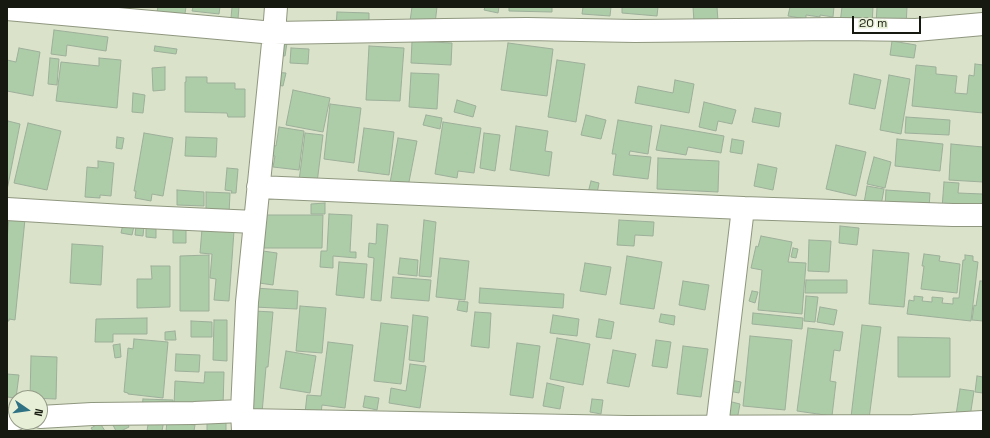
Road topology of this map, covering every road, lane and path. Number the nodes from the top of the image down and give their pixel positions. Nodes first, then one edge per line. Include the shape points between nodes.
1 (276, 7) edge
2 (7, 9) edge
3 (983, 24) edge
4 (274, 33) junction
5 (258, 187) junction
6 (7, 208) edge
7 (743, 208) junction
8 (983, 214) edge
9 (255, 222) junction
10 (48, 417) edge
11 (242, 421) edge
12 (983, 422) edge
13 (717, 427) junction

1 - 4 street
2 - 4 street
3 - 4 street via 916,30 527,29
4 - 5 street
5 - 7 street
5 - 9 street
6 - 9 street
7 - 8 street
7 - 13 street
9 - 11 street via 247,302
10 - 11 street via 194,413
11 - 13 street
12 - 13 street via 913,426

